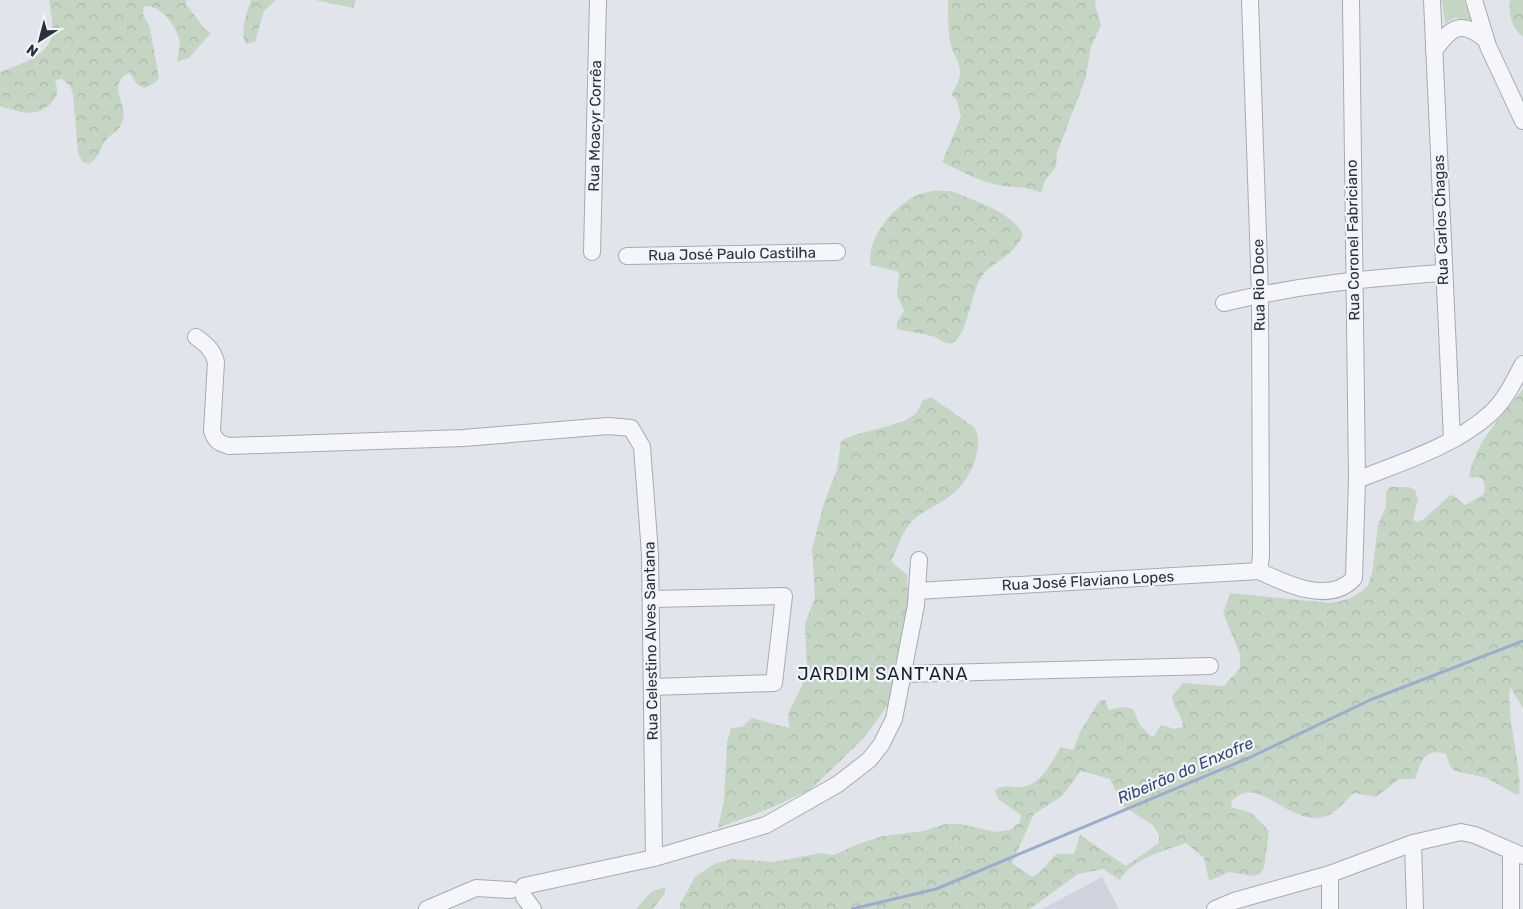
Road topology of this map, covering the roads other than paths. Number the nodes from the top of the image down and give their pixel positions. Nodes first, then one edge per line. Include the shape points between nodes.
1 (598, 0) edge
2 (1250, 0) edge
3 (1351, 0) edge
4 (1432, 0) edge
5 (1474, 0) edge
6 (1486, 40) junction
7 (1434, 51) junction
8 (1523, 121) edge
9 (592, 252) dead end
10 (837, 252) dead end
11 (627, 256) dead end
12 (1443, 273) junction
13 (1353, 280) junction
14 (1260, 294) junction
15 (1224, 303) dead end
16 (196, 337) dead end
17 (1523, 364) edge
18 (1450, 411) junction
19 (1479, 421) junction
20 (1452, 439) junction
21 (1357, 480) junction
22 (919, 560) dead end
23 (1259, 570) junction
24 (917, 591) junction
25 (651, 599) junction
26 (1210, 666) dead end
27 (902, 674) junction
28 (652, 687) junction
29 (1413, 843) junction
30 (1517, 853) edge
31 (654, 858) junction
32 (1330, 874) junction
33 (523, 895) edge
34 (1234, 905) edge
35 (427, 909) edge
36 (1215, 909) edge
37 (1330, 909) edge
38 (1415, 909) edge
39 (1511, 909) edge

1 - 9 street, Rua Moacyr Corrêa
2 - 14 street, Rua Rio Doce
3 - 13 street, Rua Coronel Fabriciano
4 - 7 street, Rua Carlos Chagas
5 - 6 street
6 - 7 street via 1475,30 1454,28
6 - 8 street
7 - 12 street, Rua Carlos Chagas
10 - 11 street, Rua José Paulo Castilha
12 - 13 street
12 - 18 street, Rua Carlos Chagas
13 - 14 street
13 - 21 street, Rua Coronel Fabriciano
14 - 15 street
14 - 23 street, Rua Rio Doce via 1262,556
16 - 25 street, Rua Celestino Alves Santana via 207,345 216,362 214,439 229,446 463,438 608,426 631,428 642,447
17 - 19 street via 1504,399
18 - 19 street
18 - 20 street, Rua Carlos Chagas
19 - 20 street
20 - 21 street
21 - 23 street, Rua Coronel Fabriciano via 1354,578 1348,585 1333,590 1309,590
22 - 24 street
23 - 24 street, Rua José Flaviano Lopes
24 - 27 street
25 - 28 street, Rua Celestino Alves Santana
25 - 28 street via 784,596 774,683
26 - 27 street
27 - 31 street via 894,719 881,745 869,760 838,784 766,825
28 - 31 street, Rua Celestino Alves Santana
29 - 30 street via 1461,832 1475,834
29 - 32 street
29 - 38 street
30 - 39 street
31 - 33 street
32 - 34 street
32 - 37 street
33 - 35 street via 476,888
34 - 36 street

